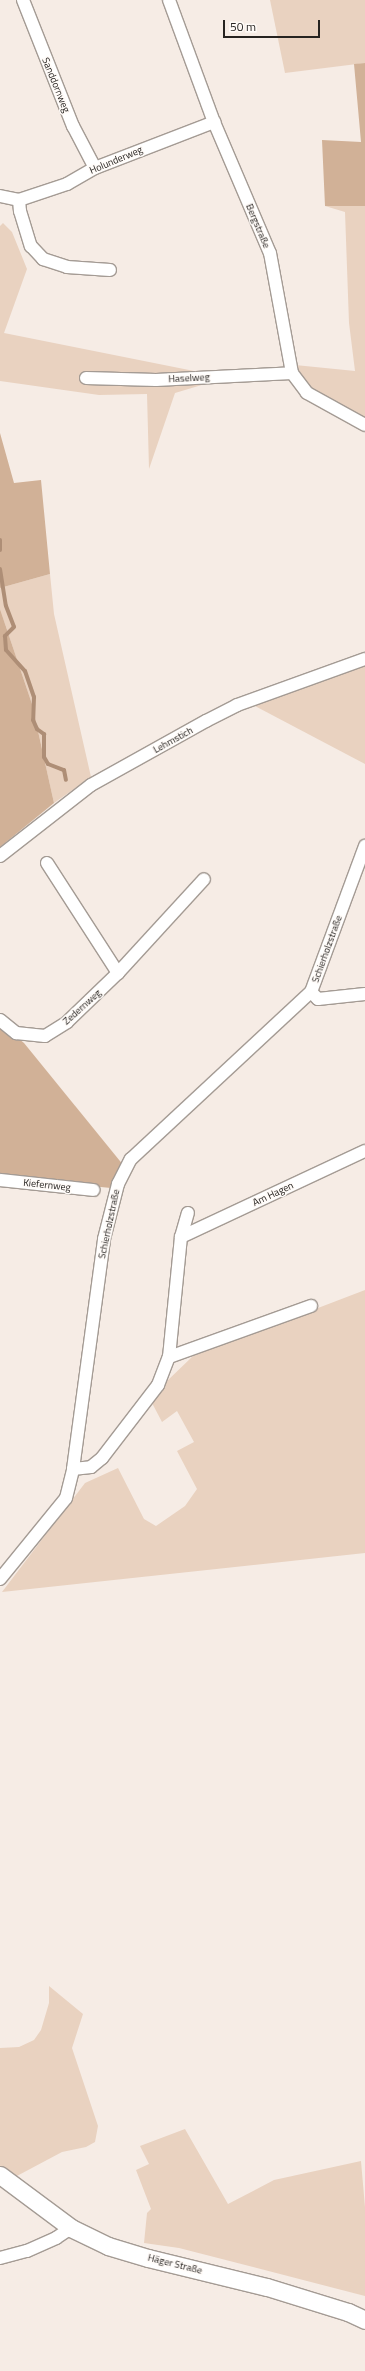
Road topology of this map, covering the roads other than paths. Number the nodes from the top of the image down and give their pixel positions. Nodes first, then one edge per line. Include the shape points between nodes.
1 (22, 0) edge
2 (169, 0) edge
3 (214, 122) junction
4 (95, 168) junction
5 (0, 196) edge
6 (19, 200) junction
7 (110, 270) dead end
8 (292, 373) junction
9 (86, 378) dead end
10 (365, 425) edge
11 (365, 659) edge
12 (365, 846) edge
13 (0, 856) edge
14 (47, 863) dead end
15 (204, 880) dead end
16 (118, 973) junction
17 (311, 992) junction
18 (365, 994) edge
19 (0, 1020) edge
20 (365, 1151) edge
21 (0, 1180) edge
22 (93, 1190) dead end
23 (188, 1213) dead end
24 (180, 1237) junction
25 (311, 1306) dead end
26 (169, 1357) junction
27 (73, 1469) junction
28 (2, 1572) edge
29 (0, 2175) edge
30 (72, 2228) junction
31 (0, 2258) edge
32 (365, 2320) edge

1 - 4 street, Sanddornweg via 73,126
2 - 3 street, Bergstraße
3 - 4 street, Holunderweg
3 - 8 street, Bergstraße via 270,253
4 - 6 street, Holunderweg via 67,184
5 - 6 street
6 - 7 street via 31,246 43,259 67,267
8 - 9 street, Haselweg via 156,380
8 - 10 street, Bergstraße via 307,393
11 - 13 street, Lehmstich via 237,705 206,721 91,785
12 - 17 street, Schierholzstraße
14 - 16 street
15 - 16 street, Zedernweg
16 - 19 street, Zedernweg via 67,1022 45,1036 16,1033
17 - 18 street via 318,999
17 - 27 street, Schierholzstraße via 131,1159 118,1184 104,1239
20 - 24 street, Am Hagen
21 - 22 street, Kiefernweg
23 - 24 street
24 - 26 street
25 - 26 street
26 - 27 street via 158,1385 102,1458 91,1467
27 - 28 street, Schierholzstraße via 66,1498
29 - 30 main road, Häger Straße
30 - 31 street via 27,2251
30 - 32 main road, Häger Straße via 108,2246 267,2287 348,2312

